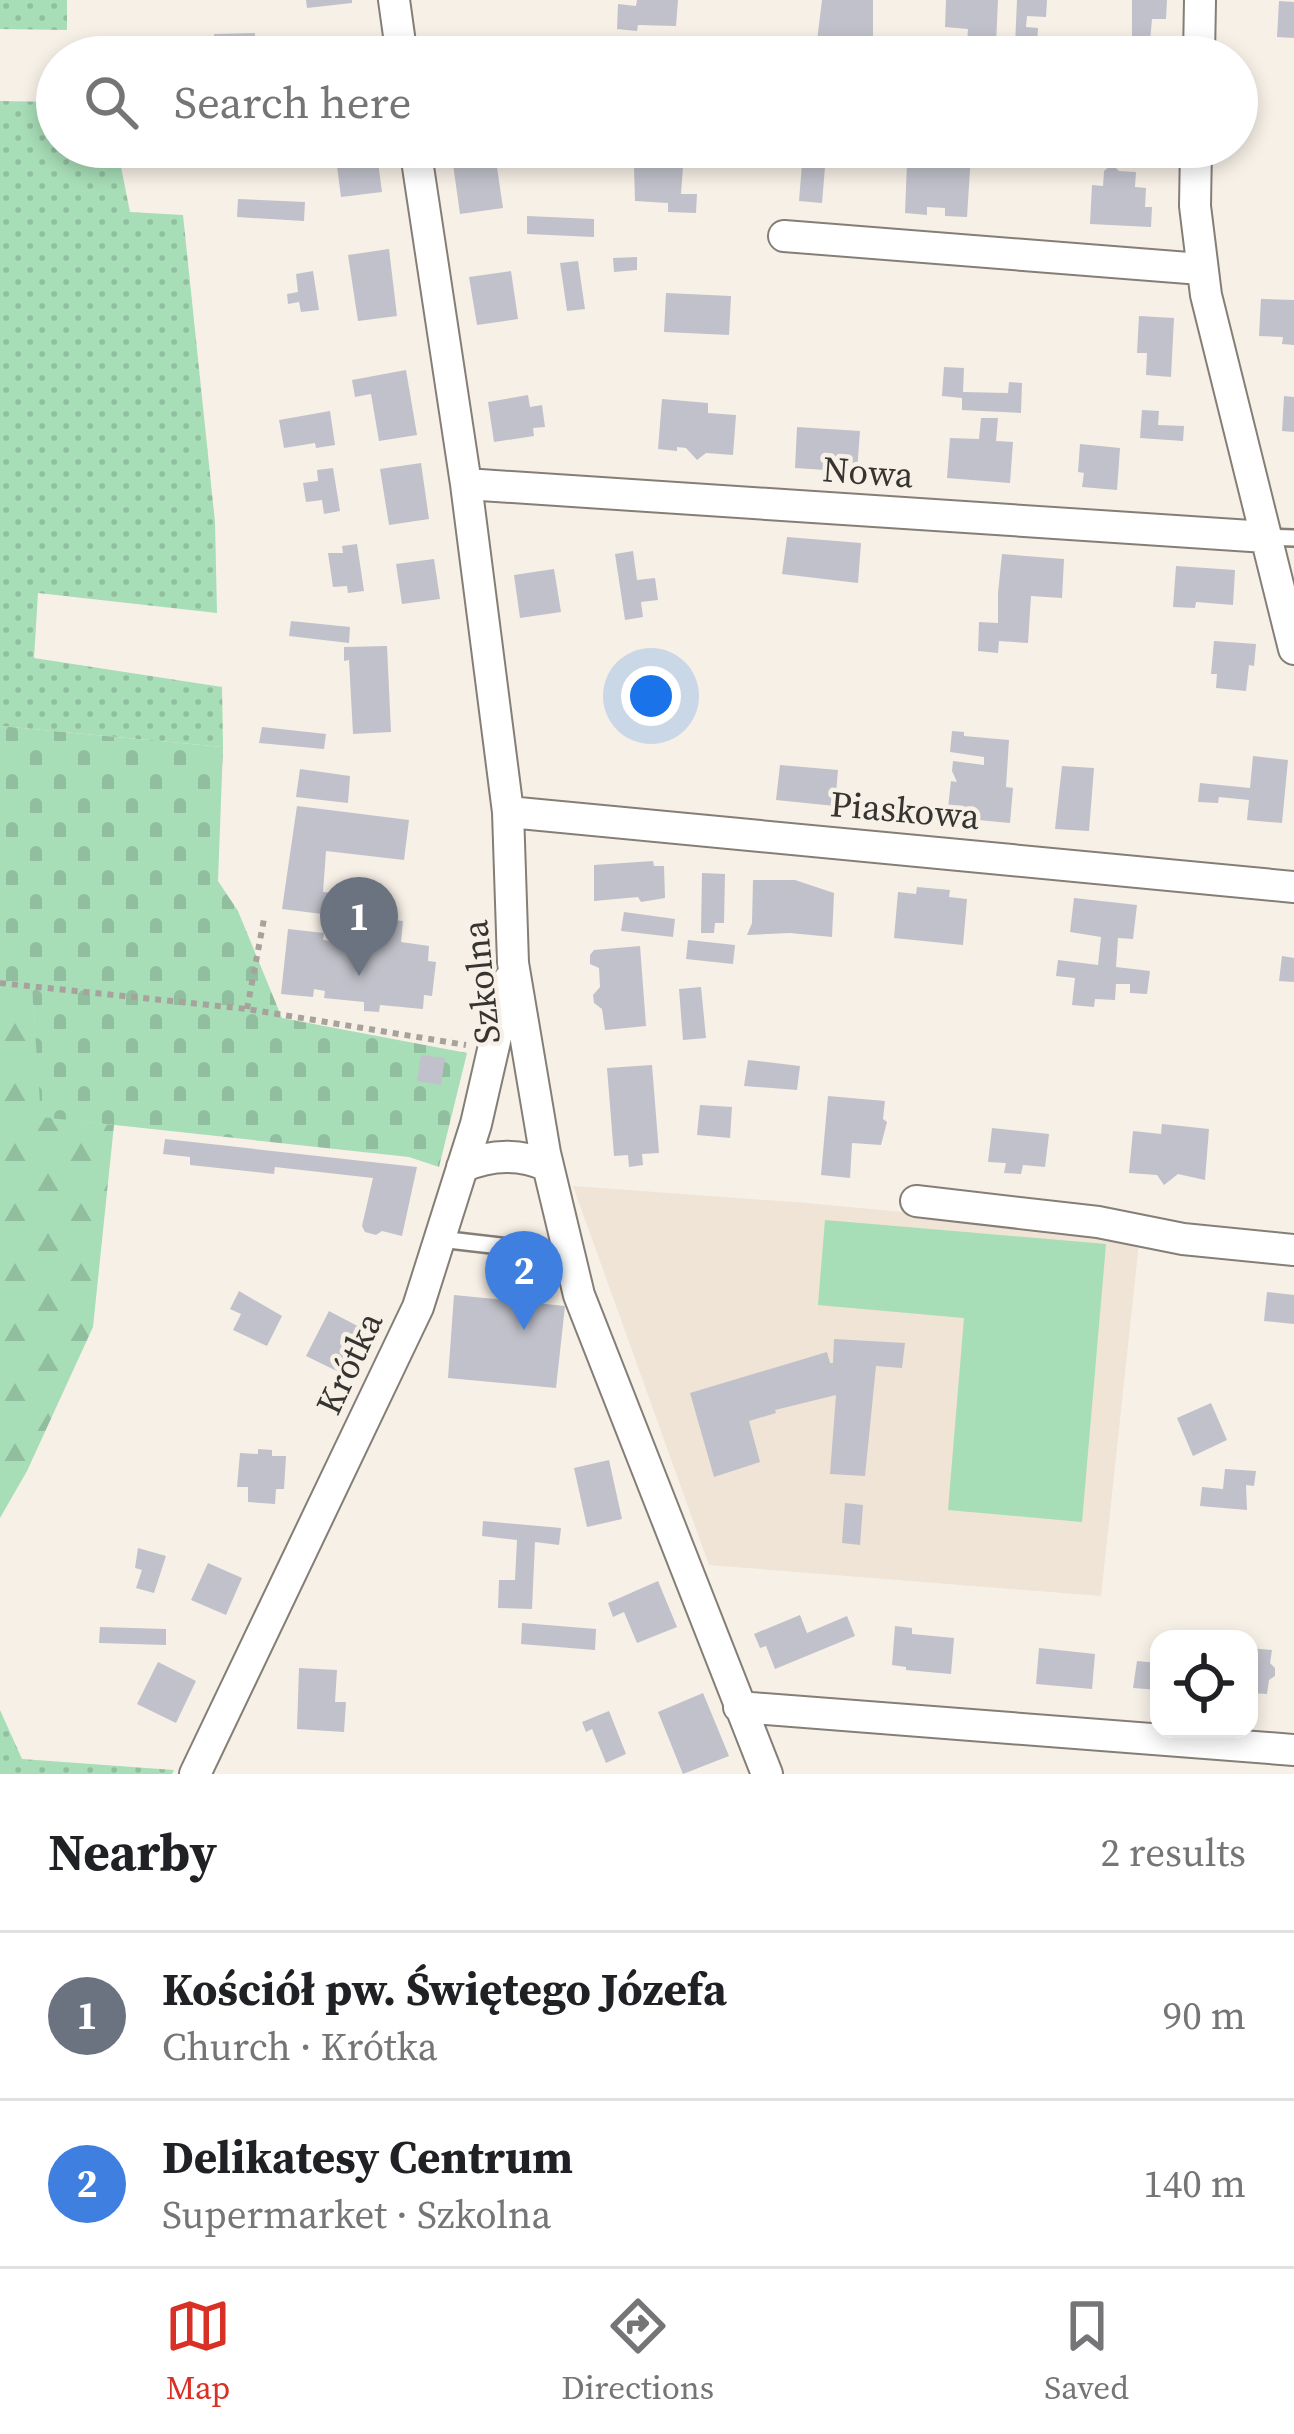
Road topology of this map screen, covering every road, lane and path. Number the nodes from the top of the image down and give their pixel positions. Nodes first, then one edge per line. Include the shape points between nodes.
1 (394, 0) edge
2 (1200, 0) edge
3 (399, 36) edge
4 (1199, 36) edge
5 (419, 168) edge
6 (1196, 168) edge
7 (784, 236) dead end
8 (1201, 269) junction
9 (466, 484) junction
10 (1280, 537) edge
11 (1294, 650) edge
12 (508, 812) junction
13 (1294, 887) edge
14 (263, 920) dead end
15 (513, 963) junction
16 (0, 983) edge
17 (247, 1009) junction
18 (493, 1049) junction
19 (548, 1166) junction
20 (463, 1167) junction
21 (916, 1201) dead end
22 (440, 1239) junction
23 (1294, 1250) edge
24 (569, 1254) junction
25 (739, 1707) junction
26 (1294, 1750) edge
27 (195, 1774) edge
28 (767, 1774) edge

1 - 3 street
2 - 4 street
5 - 9 street, Szkolna
6 - 8 street
7 - 8 street
8 - 10 street
9 - 10 street, Nowa
9 - 12 street, Szkolna
10 - 11 street
12 - 13 street, Piaskowa
12 - 15 street, Szkolna
14 - 17 path
15 - 18 street, Krótka
15 - 19 street, Szkolna
16 - 17 path
17 - 18 path
18 - 20 street, Krótka
19 - 20 street via 510,1156
19 - 24 street, Szkolna
20 - 22 street, Krótka
21 - 23 street
22 - 24 lane
22 - 27 street, Krótka via 393,1364
24 - 25 street, Szkolna
25 - 26 street
25 - 28 street, Szkolna

